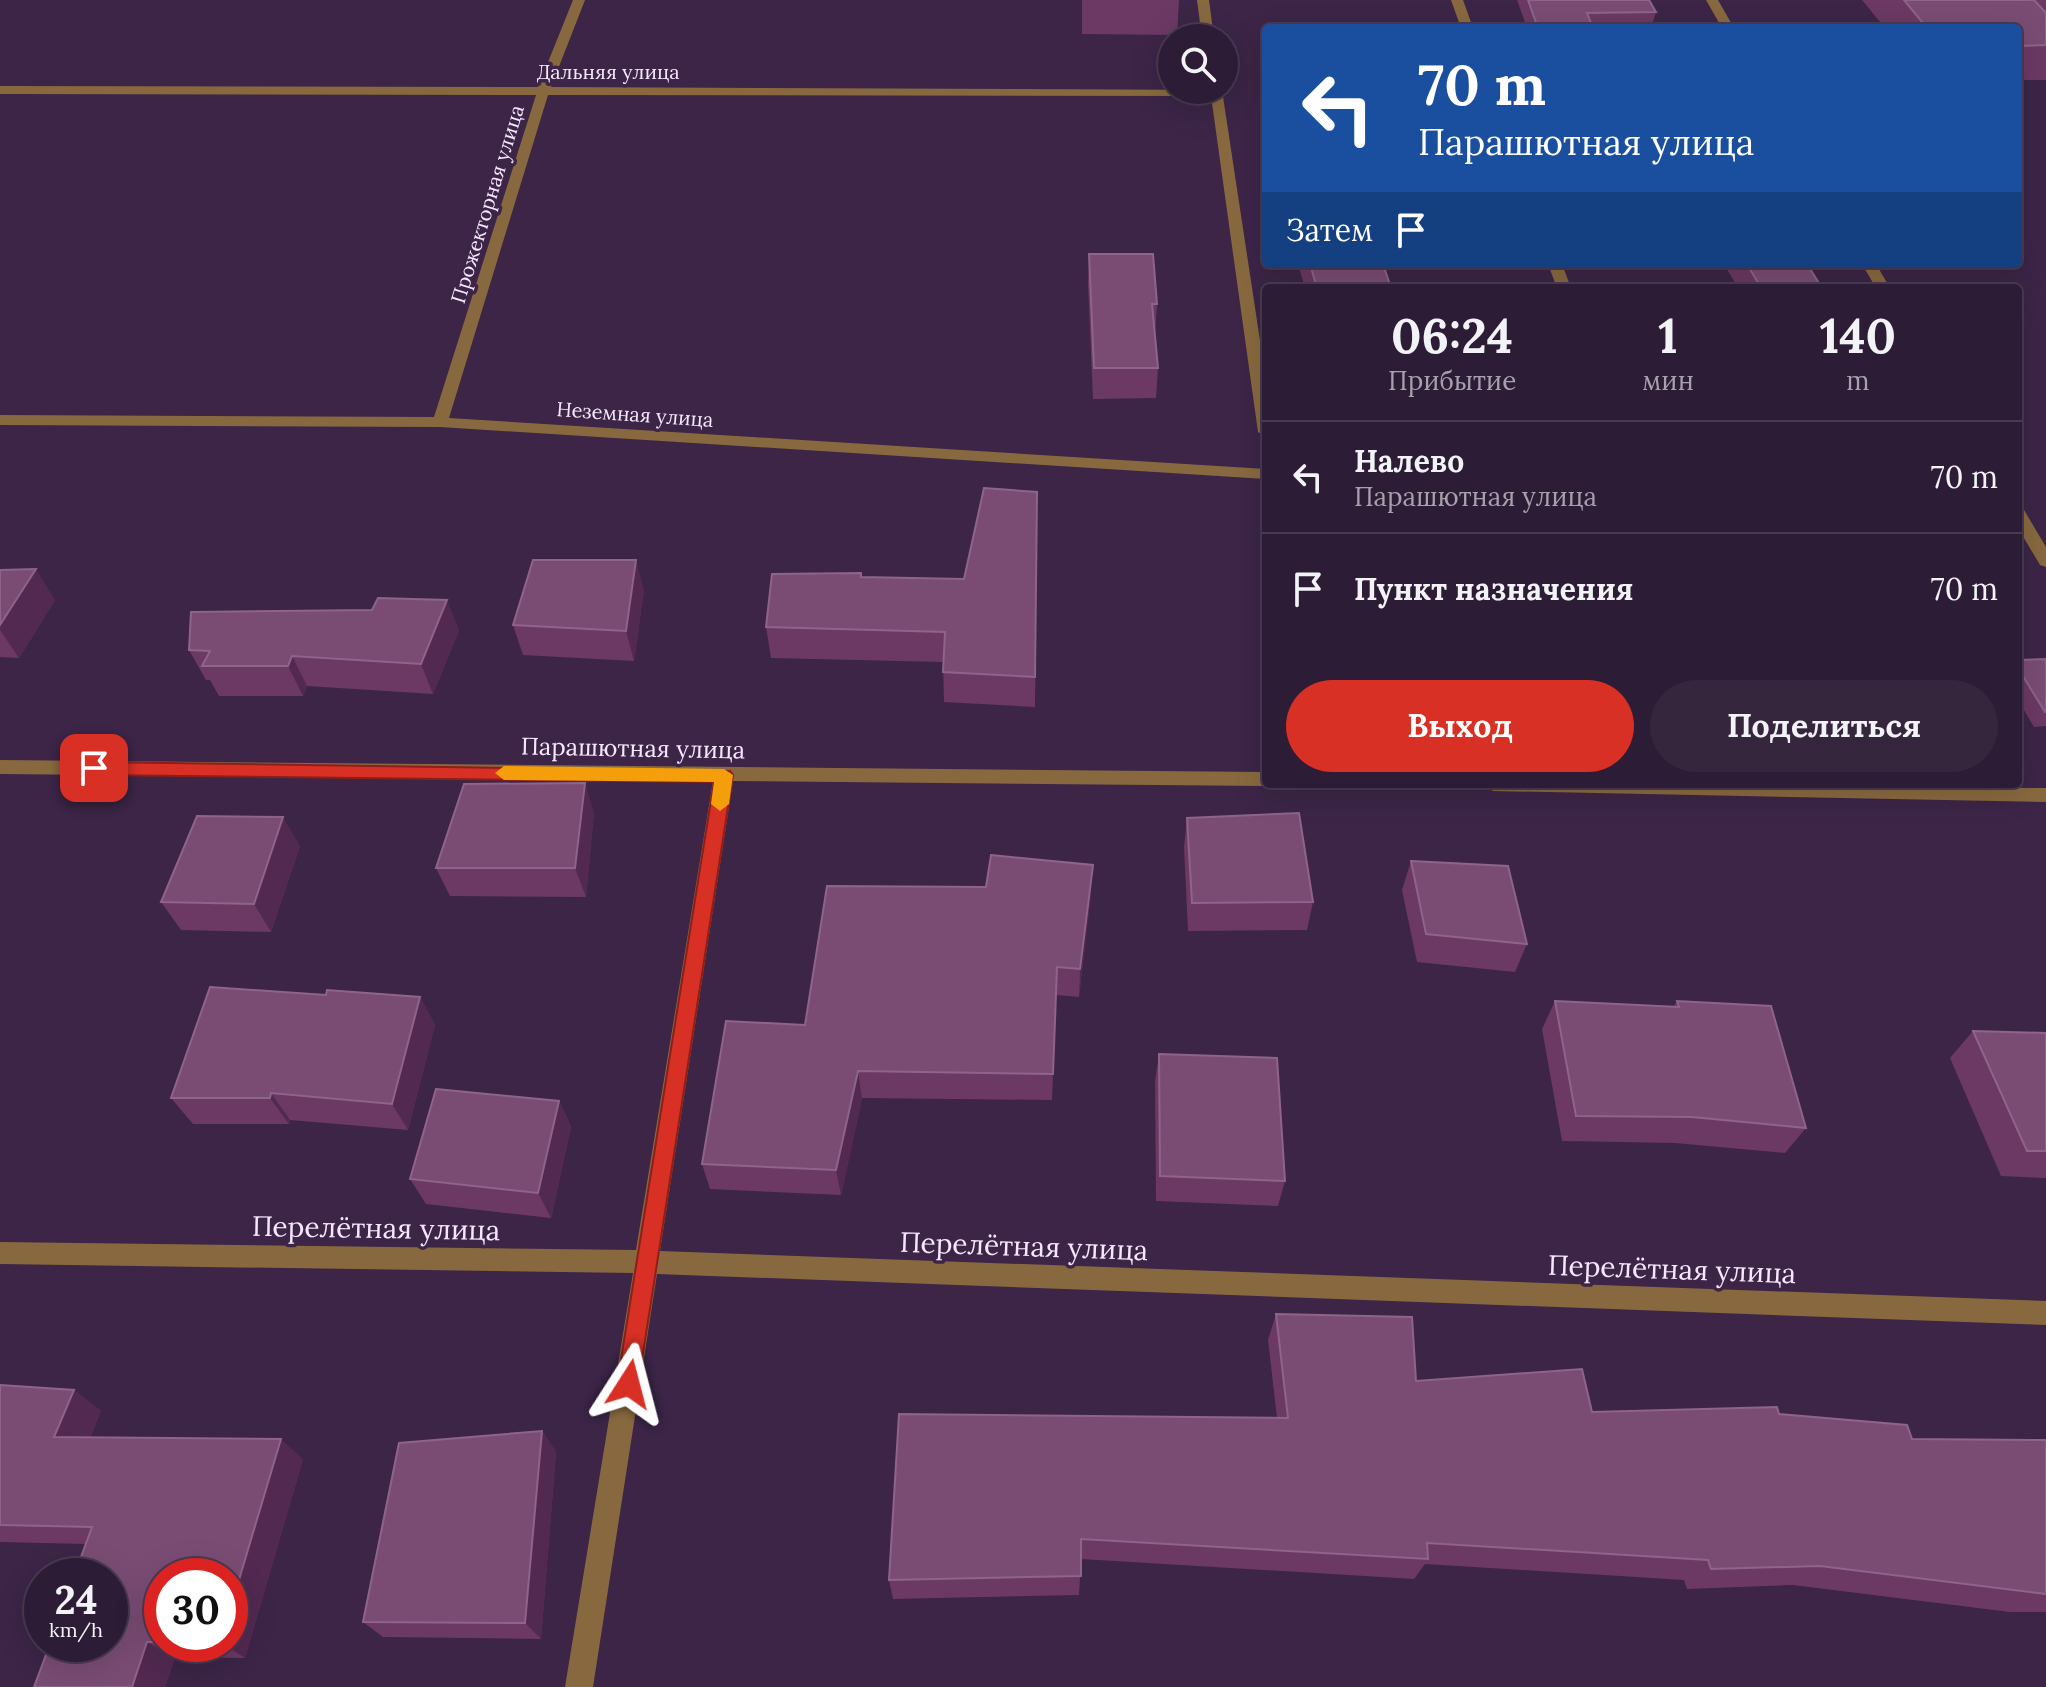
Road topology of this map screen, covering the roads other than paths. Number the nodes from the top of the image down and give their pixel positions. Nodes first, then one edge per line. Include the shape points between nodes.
1 (579, 0) edge
2 (1203, 0) edge
3 (1457, 0) edge
4 (1712, 0) edge
5 (1206, 24) edge
6 (1466, 24) edge
7 (1726, 24) edge
8 (0, 90) edge
9 (543, 91) junction
10 (1158, 91) edge
11 (1218, 104) edge
12 (1262, 405) edge
13 (0, 420) edge
14 (440, 422) junction
15 (1262, 474) edge
16 (2022, 521) edge
17 (2046, 561) edge
18 (0, 767) edge
19 (724, 775) junction
20 (1262, 779) edge
21 (1775, 788) edge
22 (2046, 795) edge
23 (0, 1253) edge
24 (649, 1262) junction
25 (2046, 1313) edge
26 (579, 1687) edge

1 - 9 street, Прожекторная улица
2 - 5 street
3 - 6 street
4 - 7 street
8 - 9 street, Дальняя улица
9 - 10 street, Дальняя улица
9 - 14 street, Прожекторная улица
11 - 12 street
13 - 14 street, Неземная улица
14 - 15 street, Неземная улица
16 - 17 street
18 - 19 street, Парашютная улица
19 - 20 street, Парашютная улица
19 - 24 street
21 - 22 street
23 - 24 street, Перелётная улица
24 - 25 street, Перелётная улица
24 - 26 street

